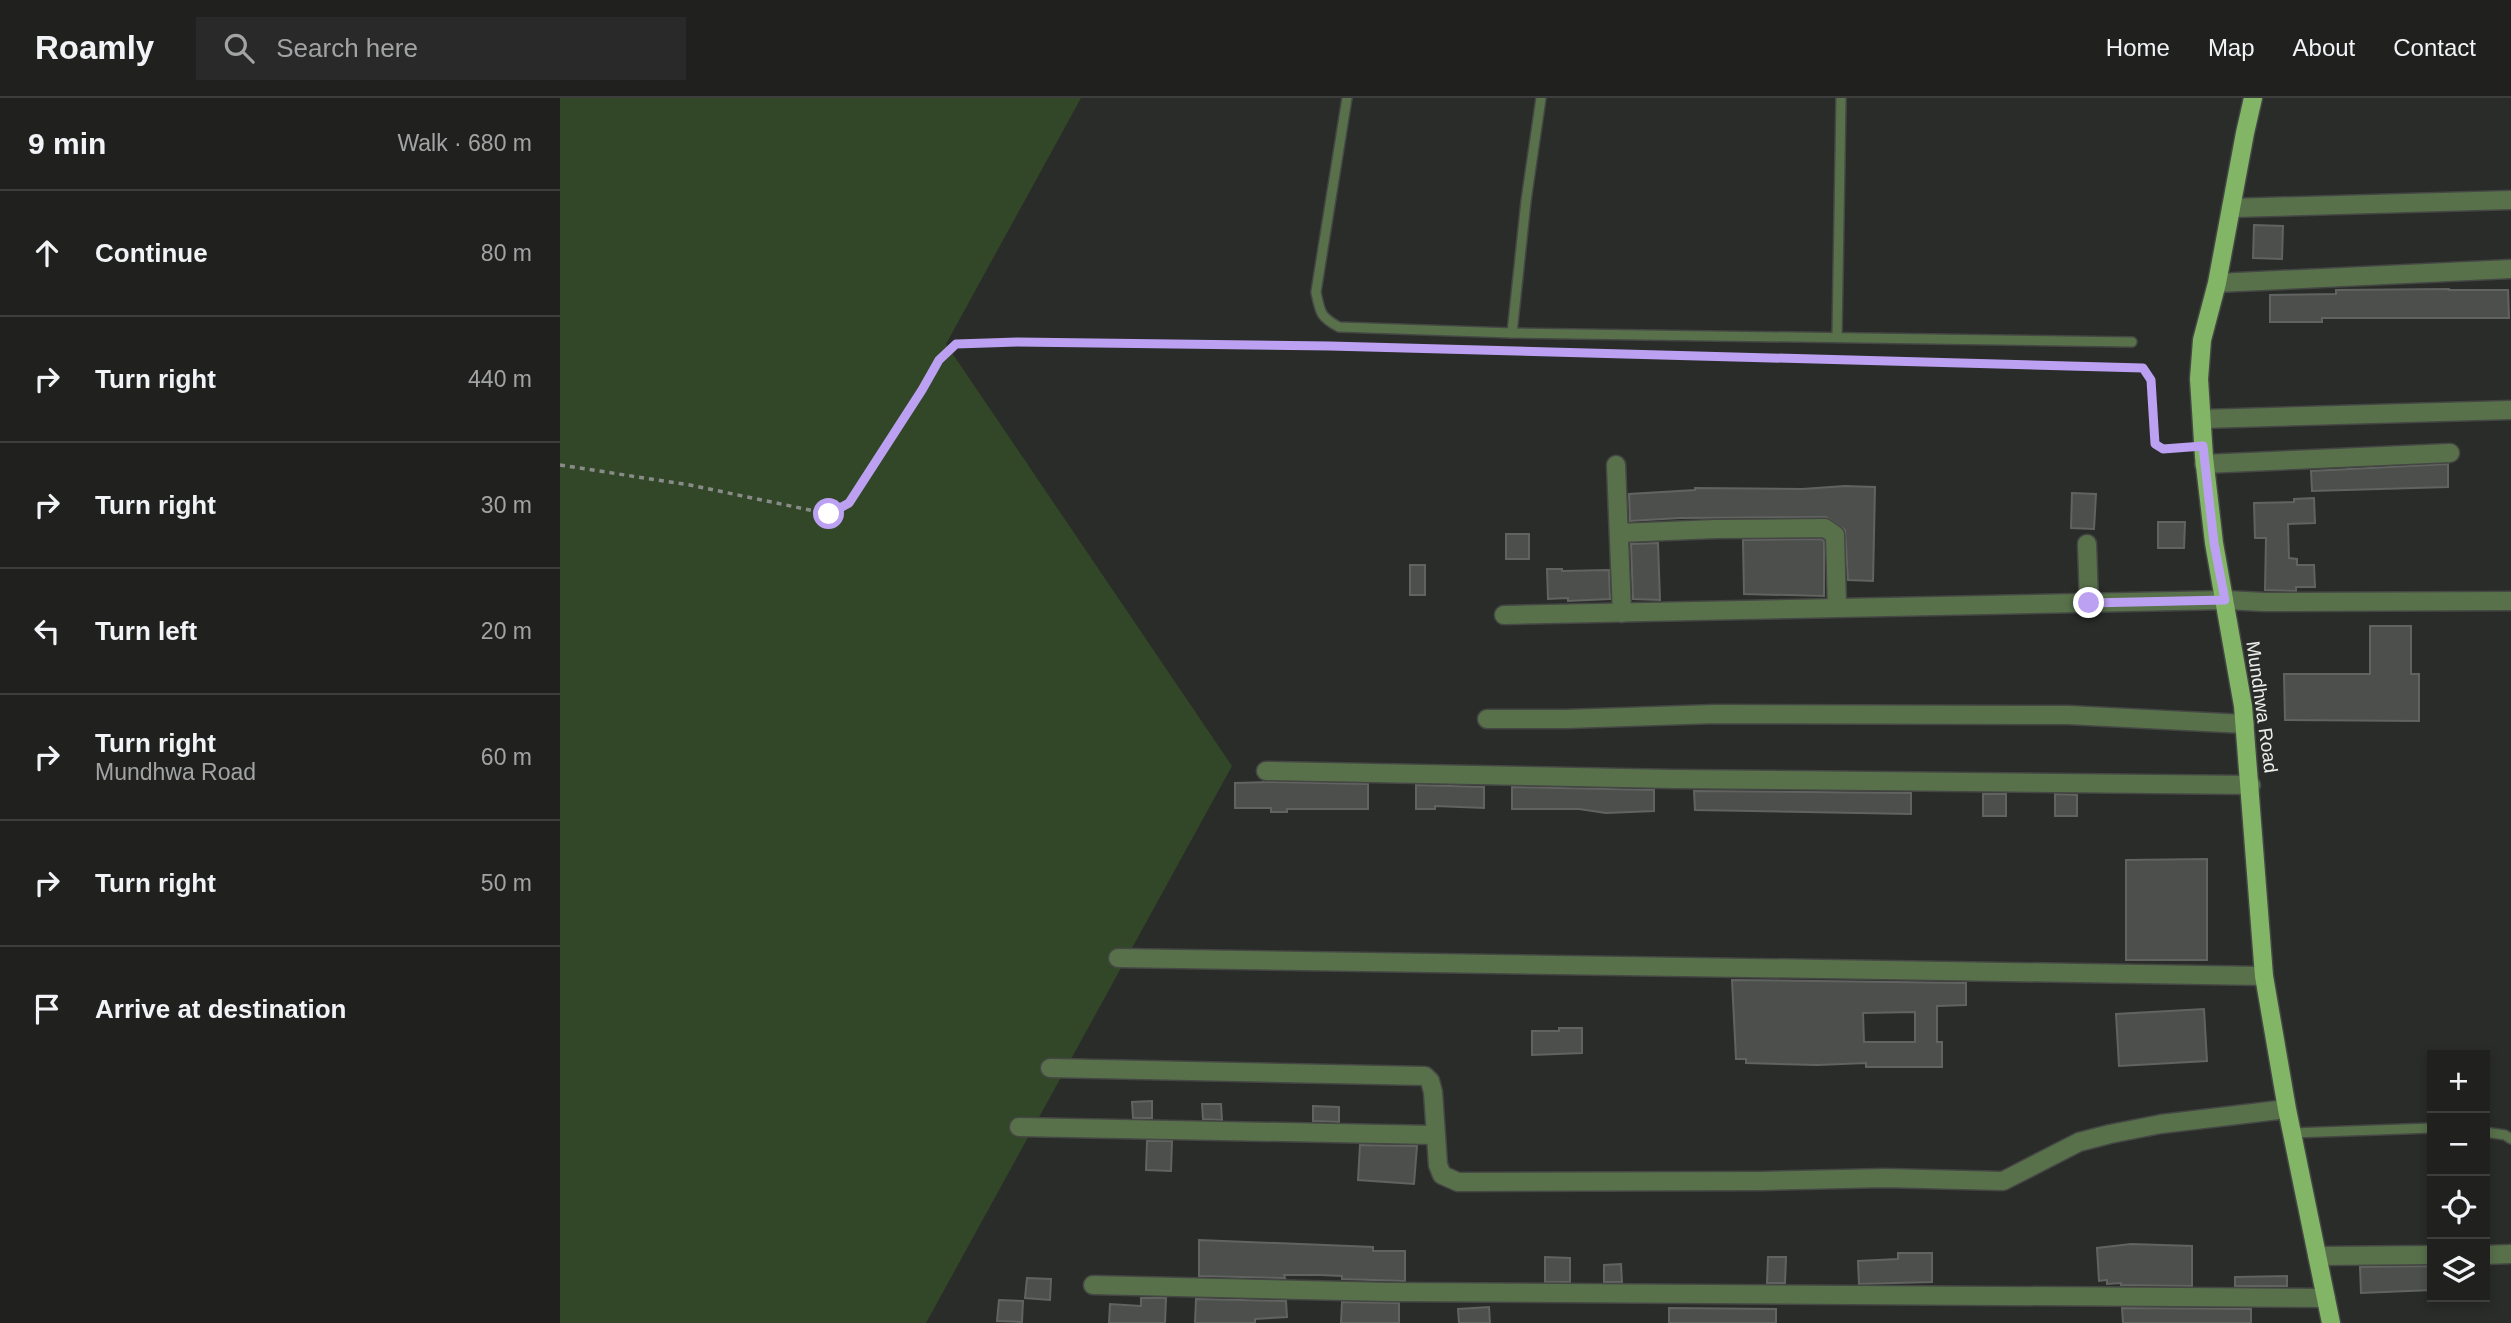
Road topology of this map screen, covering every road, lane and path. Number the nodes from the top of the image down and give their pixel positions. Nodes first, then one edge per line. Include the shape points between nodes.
1 (1347, 98) edge
2 (1541, 98) edge
3 (1841, 98) edge
4 (2253, 98) edge
5 (2511, 201) edge
6 (2231, 208) junction
7 (2511, 269) edge
8 (2217, 283) junction
9 (1512, 333) junction
10 (1837, 336) junction
11 (2132, 342) dead end
12 (2511, 410) edge
13 (2202, 419) junction
14 (2450, 453) dead end
15 (2204, 455) junction
16 (560, 465) edge
17 (1616, 465) dead end
18 (1619, 533) junction
19 (2087, 544) dead end
20 (2225, 600) junction
21 (2511, 601) edge
22 (2089, 603) junction
23 (1837, 607) junction
24 (1622, 613) junction
25 (1504, 615) dead end
26 (1487, 719) dead end
27 (2245, 724) junction
28 (1266, 771) dead end
29 (2251, 785) junction
30 (1118, 958) dead end
31 (2264, 976) junction
32 (1050, 1068) dead end
33 (2287, 1110) junction
34 (1019, 1127) dead end
35 (2427, 1128) edge
36 (2292, 1133) junction
37 (2490, 1133) edge
38 (1434, 1135) junction
39 (2511, 1139) edge
40 (2511, 1254) edge
41 (2427, 1255) edge
42 (2490, 1255) edge
43 (2317, 1256) junction
44 (1093, 1285) dead end
45 (2326, 1298) junction
46 (2331, 1323) edge

1 - 9 lane via 1317,292 1319,311 1326,321 1339,327
2 - 9 lane
3 - 10 lane
4 - 6 main road, Mundhwa Road
5 - 6 street
6 - 8 main road, Mundhwa Road
7 - 8 street
8 - 13 main road, Mundhwa Road via 2202,340
9 - 10 lane
10 - 11 lane
12 - 13 street
13 - 15 main road, Mundhwa Road
14 - 15 street
15 - 16 path via 2155,444 2151,380 2143,368 1017,342 956,344 939,360 849,503 829,514 690,485
15 - 20 main road, Mundhwa Road
17 - 18 street
18 - 23 street via 1825,528 1835,535 1837,545
18 - 24 street
19 - 22 street
20 - 21 street
20 - 22 street
20 - 27 main road, Mundhwa Road
22 - 23 street
23 - 24 street
24 - 25 street
26 - 27 street via 2068,715
27 - 29 main road, Mundhwa Road
28 - 29 street
29 - 31 main road, Mundhwa Road
30 - 31 street
31 - 33 main road, Mundhwa Road
32 - 38 street via 1415,1074 1430,1082
33 - 36 main road, Mundhwa Road
33 - 38 street via 2110,1134 2079,1142 2003,1181 1458,1182 1442,1175
34 - 38 street
35 - 36 lane
36 - 43 main road, Mundhwa Road
37 - 39 lane
40 - 42 street
41 - 43 street
43 - 45 main road, Mundhwa Road
44 - 45 street via 1390,1292
45 - 46 main road, Mundhwa Road

